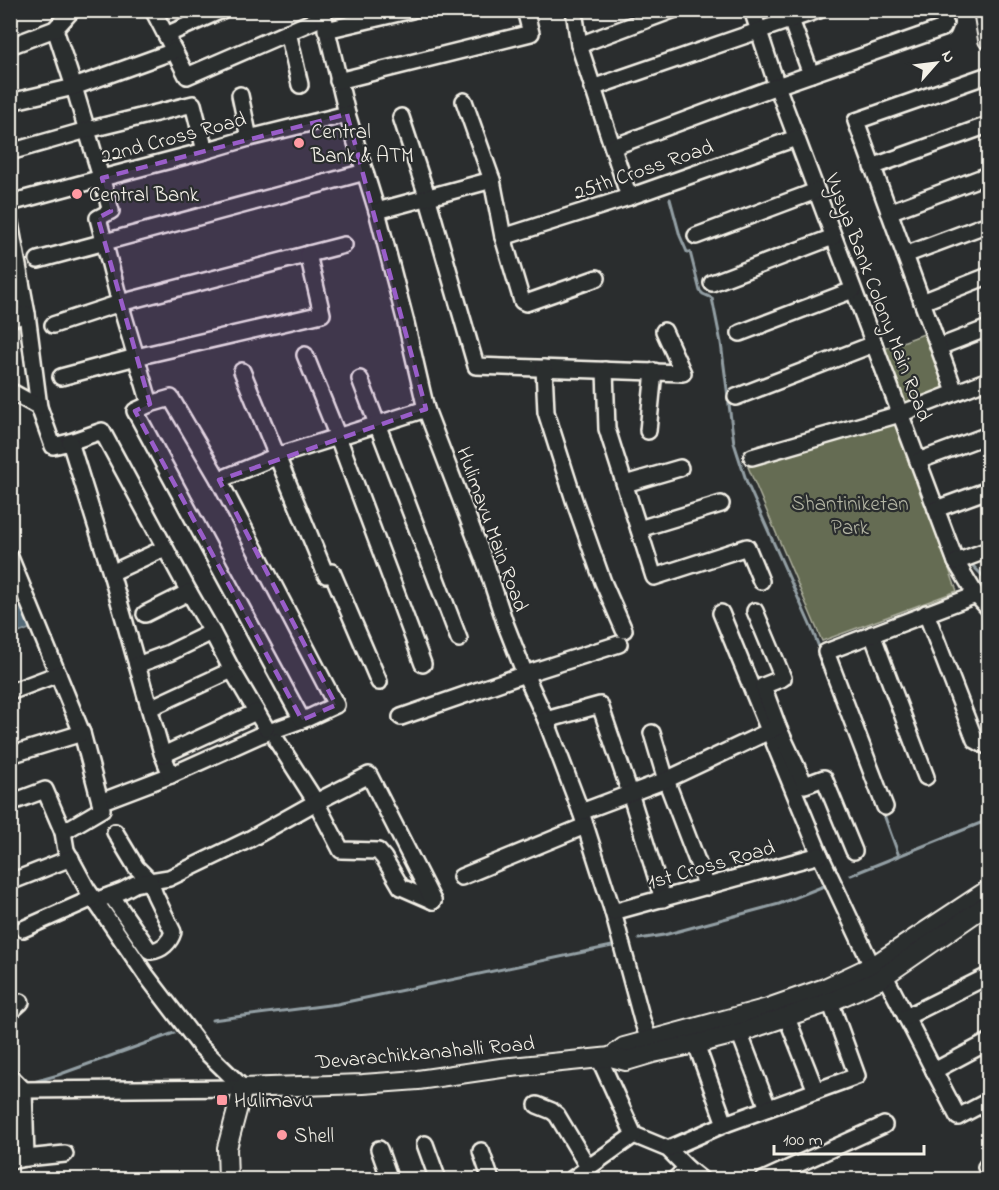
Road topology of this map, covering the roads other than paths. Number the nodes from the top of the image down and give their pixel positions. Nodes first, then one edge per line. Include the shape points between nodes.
1 (72, 10) edge
2 (153, 10) edge
3 (222, 10) edge
4 (412, 10) edge
5 (525, 10) edge
6 (574, 10) edge
7 (673, 10) edge
8 (752, 10) edge
9 (819, 10) edge
10 (942, 10) edge
11 (983, 10) edge
12 (324, 19) edge
13 (791, 20) junction
14 (55, 29) junction
15 (759, 30) junction
16 (288, 32) junction
17 (166, 35) junction
18 (988, 40) edge
19 (579, 45) junction
20 (10, 46) edge
21 (174, 51) junction
22 (811, 74) junction
23 (988, 75) edge
24 (339, 81) junction
25 (300, 85) dead end
26 (777, 86) junction
27 (74, 87) junction
28 (592, 88) junction
29 (240, 95) dead end
30 (464, 101) dead end
31 (10, 102) edge
32 (347, 114) junction
33 (400, 117) dead end
34 (988, 124) edge
35 (87, 130) junction
36 (249, 138) junction
37 (796, 138) junction
38 (613, 147) junction
39 (205, 151) junction
40 (10, 152) edge
41 (872, 167) junction
42 (364, 172) junction
43 (988, 175) edge
44 (102, 178) junction
45 (492, 180) junction
46 (816, 191) junction
47 (427, 196) junction
48 (629, 197) junction
49 (10, 203) edge
50 (377, 211) junction
51 (889, 212) junction
52 (10, 223) edge
53 (988, 224) edge
54 (696, 236) dead end
55 (503, 237) junction
56 (833, 237) junction
57 (104, 241) junction
58 (344, 244) dead end
59 (308, 254) junction
60 (905, 255) junction
61 (38, 260) dead end
62 (988, 276) edge
63 (597, 278) dead end
64 (712, 283) dead end
65 (854, 290) junction
66 (922, 302) junction
67 (120, 303) junction
68 (27, 314) junction
69 (10, 319) edge
70 (53, 325) dead end
71 (988, 328) edge
72 (664, 331) dead end
73 (740, 333) dead end
74 (874, 344) junction
75 (939, 347) junction
76 (305, 355) dead end
77 (136, 357) junction
78 (544, 368) junction
79 (242, 370) dead end
80 (605, 370) junction
81 (654, 372) junction
82 (61, 377) dead end
83 (360, 379) dead end
84 (988, 380) edge
85 (10, 391) edge
86 (955, 392) junction
87 (736, 397) dead end
88 (150, 404) junction
89 (39, 407) junction
90 (426, 409) junction
91 (900, 414) junction
92 (377, 424) junction
93 (648, 431) dead end
94 (988, 435) edge
95 (338, 437) junction
96 (70, 442) junction
97 (277, 456) junction
98 (752, 457) dead end
99 (918, 461) junction
100 (680, 468) dead end
101 (219, 480) junction
102 (625, 484) junction
103 (988, 490) edge
104 (720, 504) dead end
105 (936, 509) junction
106 (639, 529) junction
107 (165, 548) junction
108 (988, 550) edge
109 (10, 557) edge
110 (956, 562) junction
111 (111, 573) junction
112 (760, 581) dead end
113 (16, 586) edge
114 (189, 592) junction
115 (976, 595) junction
116 (988, 608) edge
117 (756, 610) dead end
118 (722, 613) dead end
119 (145, 614) dead end
120 (926, 614) junction
121 (212, 632) junction
122 (872, 634) junction
123 (459, 639) dead end
124 (423, 664) dead end
125 (137, 665) junction
126 (232, 670) junction
127 (58, 674) junction
128 (525, 674) junction
129 (379, 682) dead end
130 (10, 692) edge
131 (150, 708) junction
132 (256, 712) junction
133 (401, 717) dead end
134 (302, 720) junction
135 (546, 720) junction
136 (266, 728) dead end
137 (773, 729) junction
138 (81, 733) junction
139 (652, 733) dead end
140 (277, 741) dead end
141 (988, 742) edge
142 (10, 755) edge
143 (163, 755) junction
144 (171, 775) junction
145 (926, 777) dead end
146 (666, 780) junction
147 (630, 793) junction
148 (100, 802) junction
149 (316, 802) junction
150 (10, 803) edge
151 (885, 807) dead end
152 (583, 819) junction
153 (63, 832) junction
154 (115, 832) dead end
155 (854, 851) dead end
156 (820, 855) junction
157 (71, 858) junction
158 (461, 877) dead end
159 (150, 881) junction
160 (10, 882) edge
161 (707, 886) junction
162 (988, 890) edge
163 (111, 895) junction
164 (94, 899) junction
165 (663, 899) junction
166 (988, 904) edge
167 (614, 912) junction
168 (23, 929) dead end
169 (878, 971) junction
170 (988, 976) edge
171 (827, 995) junction
172 (906, 1017) junction
173 (787, 1018) junction
174 (736, 1025) junction
175 (988, 1042) edge
176 (696, 1044) junction
177 (651, 1046) junction
178 (605, 1057) junction
179 (934, 1071) junction
180 (18, 1084) edge
181 (243, 1088) junction
182 (816, 1091) junction
183 (988, 1101) edge
184 (537, 1106) dead end
185 (768, 1108) junction
186 (725, 1124) junction
187 (884, 1125) dead end
188 (634, 1135) junction
189 (425, 1144) dead end
190 (379, 1149) dead end
191 (668, 1149) junction
192 (481, 1151) dead end
193 (65, 1154) dead end
194 (18, 1160) edge
195 (588, 1167) junction
196 (687, 1168) junction
197 (228, 1179) edge
198 (390, 1179) edge
199 (438, 1179) edge
200 (491, 1179) edge
201 (571, 1179) edge
202 (674, 1179) edge
203 (702, 1179) edge
204 (763, 1179) edge

1 - 14 street
2 - 17 street
3 - 17 street
4 - 12 street
5 - 24 street via 531,33
6 - 19 street
7 - 19 street
8 - 15 street, Vysya Bank Colony Main Road
9 - 13 street
10 - 22 street via 943,28
11 - 18 main road
12 - 16 street
12 - 24 street, Hulimavu Main Road
13 - 15 street
13 - 22 street
14 - 20 street
14 - 27 street
15 - 26 street, Vysya Bank Colony Main Road
15 - 28 street
16 - 21 street via 186,76
16 - 25 street
17 - 21 street
19 - 28 street
21 - 27 street
22 - 26 street
23 - 41 street via 856,121
24 - 32 street, Hulimavu Main Road
26 - 37 street, Vysya Bank Colony Main Road
26 - 38 street
27 - 31 street
27 - 35 street
28 - 38 street
29 - 36 street
30 - 45 street
32 - 36 street, 22nd Cross Road
32 - 42 street, Hulimavu Main Road
33 - 47 street
34 - 41 street
35 - 39 street via 193,104
35 - 40 street
35 - 44 street
36 - 39 street, 22nd Cross Road
37 - 46 street, Vysya Bank Colony Main Road
37 - 48 street, 25th Cross Road
38 - 48 street
39 - 44 street, 22nd Cross Road
41 - 51 street
42 - 50 street, Hulimavu Main Road
42 - 57 street
43 - 51 street
44 - 49 street, 22nd Cross Road
44 - 57 street via 111,211 98,218
45 - 47 street
45 - 55 street
46 - 54 street
46 - 56 street, Vysya Bank Colony Main Road
47 - 50 street
47 - 78 street via 476,366
48 - 55 street, 25th Cross Road
50 - 90 street, Hulimavu Main Road
51 - 60 street
52 - 68 street
53 - 60 street
55 - 63 street via 524,303
56 - 64 street
56 - 65 street, Vysya Bank Colony Main Road
57 - 61 street
57 - 67 street
58 - 59 street
59 - 67 street
59 - 77 street via 322,314
60 - 66 street
62 - 66 street
65 - 73 street
65 - 74 street, Vysya Bank Colony Main Road
66 - 75 street
67 - 70 street
67 - 77 street
68 - 69 street
68 - 89 street
71 - 75 street
72 - 81 street via 683,373
74 - 87 street
74 - 91 street, Vysya Bank Colony Main Road
75 - 86 street
76 - 95 street
77 - 82 street
77 - 88 street
78 - 80 street
78 - 128 street via 546,412 622,637
79 - 97 street
80 - 81 street
80 - 102 street via 607,429
81 - 93 street
83 - 92 street
84 - 86 street
85 - 89 street
86 - 91 street
88 - 101 street via 171,398
88 - 134 street via 135,411
89 - 96 street via 52,446
90 - 92 street
90 - 128 street, Hulimavu Main Road
91 - 98 street
91 - 99 street, Vysya Bank Colony Main Road
92 - 95 street
92 - 123 street
94 - 99 street
95 - 97 street
95 - 124 street
96 - 107 street via 102,431
96 - 111 street
97 - 101 street
97 - 129 street via 326,575 332,572
99 - 105 street, Vysya Bank Colony Main Road
100 - 102 street
101 - 134 street via 336,705
102 - 106 street
103 - 105 street
104 - 106 street
105 - 110 street, Vysya Bank Colony Main Road
106 - 112 street via 654,577 747,547
107 - 111 street
107 - 114 street
108 - 110 street
109 - 113 street
110 - 115 street, Vysya Bank Colony Main Road
111 - 125 street
113 - 127 street
114 - 119 street
114 - 121 street
115 - 116 street, Vysya Bank Colony Main Road
115 - 120 street
117 - 137 street via 783,678 763,686
118 - 137 street
120 - 122 street
120 - 141 street via 975,740 984,745
121 - 125 street
121 - 126 street
122 - 145 street
122 - 151 street via 826,652
125 - 131 street
126 - 131 street
126 - 132 street
127 - 130 street
127 - 138 street
128 - 133 street
128 - 135 street, Hulimavu Main Road
131 - 143 street
132 - 136 street
132 - 143 street
134 - 144 street
135 - 147 street via 600,705
135 - 152 street, Hulimavu Main Road
137 - 146 street
137 - 155 street via 805,785 824,778
137 - 156 street
138 - 142 street
138 - 148 street
139 - 146 street
140 - 149 street
143 - 144 street
144 - 148 street
146 - 147 street
146 - 161 street
147 - 152 street
147 - 165 street
148 - 153 street via 102,809
149 - 149 street via 369,775 432,901 401,887 378,851 341,850
149 - 159 street via 170,878
150 - 153 street via 45,790
152 - 158 street
152 - 167 street, Hulimavu Main Road
153 - 157 street
154 - 159 street via 136,867
156 - 161 street, 1st Cross Road
156 - 169 street
157 - 160 street
157 - 164 street
159 - 163 street
159 - 163 street via 173,932 156,951 149,950
161 - 165 street, 1st Cross Road
162 - 169 main road, Devarachikkanahalli Road
163 - 164 street
164 - 168 street
164 - 181 street via 190,1034
165 - 167 street, 1st Cross Road
166 - 169 main road, Devarachikkanahalli Road
167 - 177 street, Hulimavu Main Road
169 - 171 main road, Devarachikkanahalli Road via 877,981
169 - 172 street
170 - 172 street
171 - 173 main road, Devarachikkanahalli Road
171 - 174 main road, Devarachikkanahalli Road via 768,1008
171 - 182 street via 857,1076
172 - 179 street
173 - 174 main road, Devarachikkanahalli Road
173 - 182 street
174 - 176 main road, Devarachikkanahalli Road
174 - 177 main road, Devarachikkanahalli Road
174 - 185 street
175 - 179 street
176 - 177 main road, Devarachikkanahalli Road
176 - 186 street
177 - 178 main road, Devarachikkanahalli Road via 624,1047
178 - 181 main road, Devarachikkanahalli Road via 418,1080
178 - 188 street
179 - 183 street via 958,1117
180 - 181 street
180 - 194 street
181 - 197 main road via 227,1148
182 - 185 street
184 - 195 street via 557,1114
185 - 186 street
186 - 191 street
187 - 204 street
188 - 191 street
188 - 195 street
189 - 199 street
190 - 198 street
191 - 196 street
192 - 200 street
193 - 194 street
195 - 201 street
196 - 202 street
196 - 203 street

